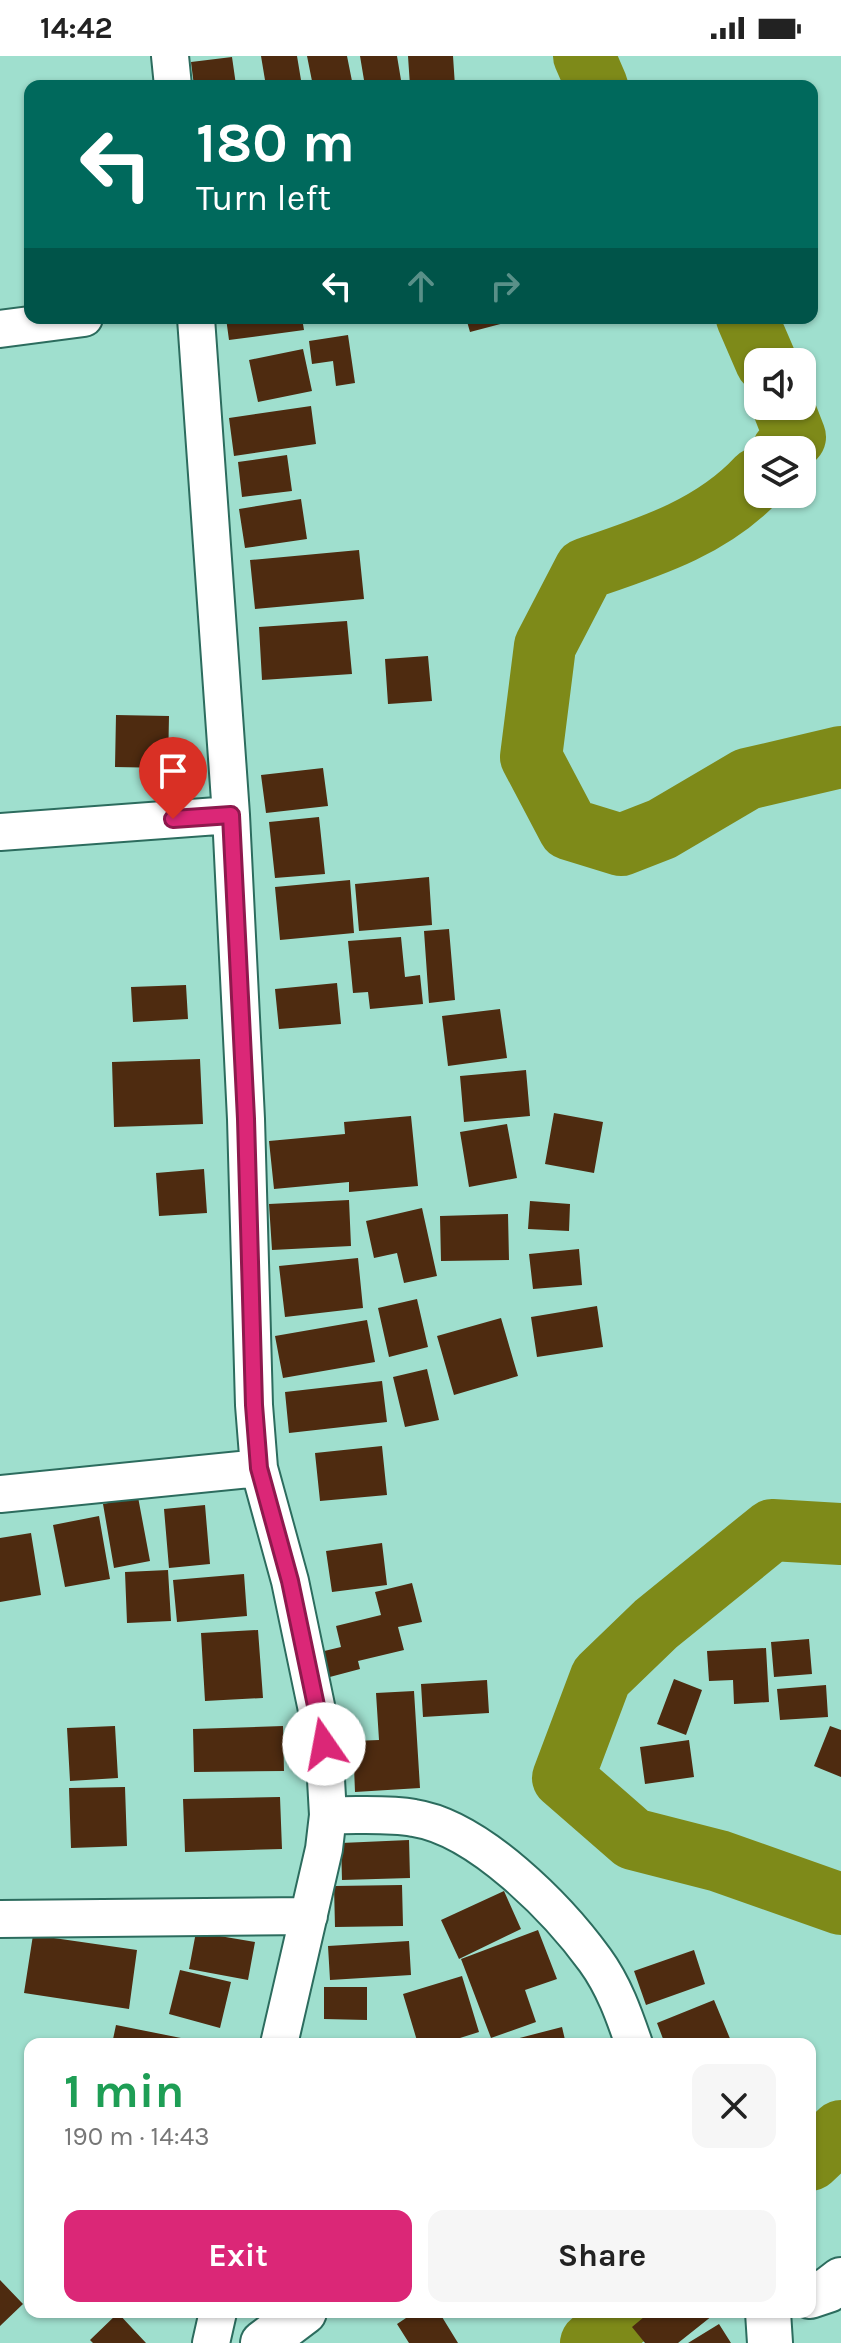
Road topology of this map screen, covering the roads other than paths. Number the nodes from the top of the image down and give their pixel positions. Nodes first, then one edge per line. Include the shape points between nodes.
1 (170, 56) edge
2 (172, 80) edge
3 (38, 324) edge
4 (196, 324) edge
5 (0, 329) edge
6 (231, 815) junction
7 (0, 832) edge
8 (259, 1468) junction
9 (0, 1494) edge
10 (328, 1815) junction
11 (309, 1916) junction
12 (0, 1919) edge
13 (280, 2038) edge
14 (632, 2038) edge
15 (841, 2280) edge
16 (816, 2294) edge
17 (217, 2318) edge
18 (296, 2318) edge
19 (768, 2318) edge
20 (211, 2343) edge
21 (263, 2343) edge
22 (770, 2343) edge

1 - 2 street
3 - 5 street
4 - 6 street
6 - 7 street
6 - 8 street
8 - 9 street
8 - 10 street via 290,1581 324,1744
10 - 11 street
10 - 14 street via 416,1818 486,1851 532,1888 596,1961
11 - 12 street
11 - 13 street
15 - 16 main road
17 - 20 street
18 - 21 main road
19 - 22 main road

